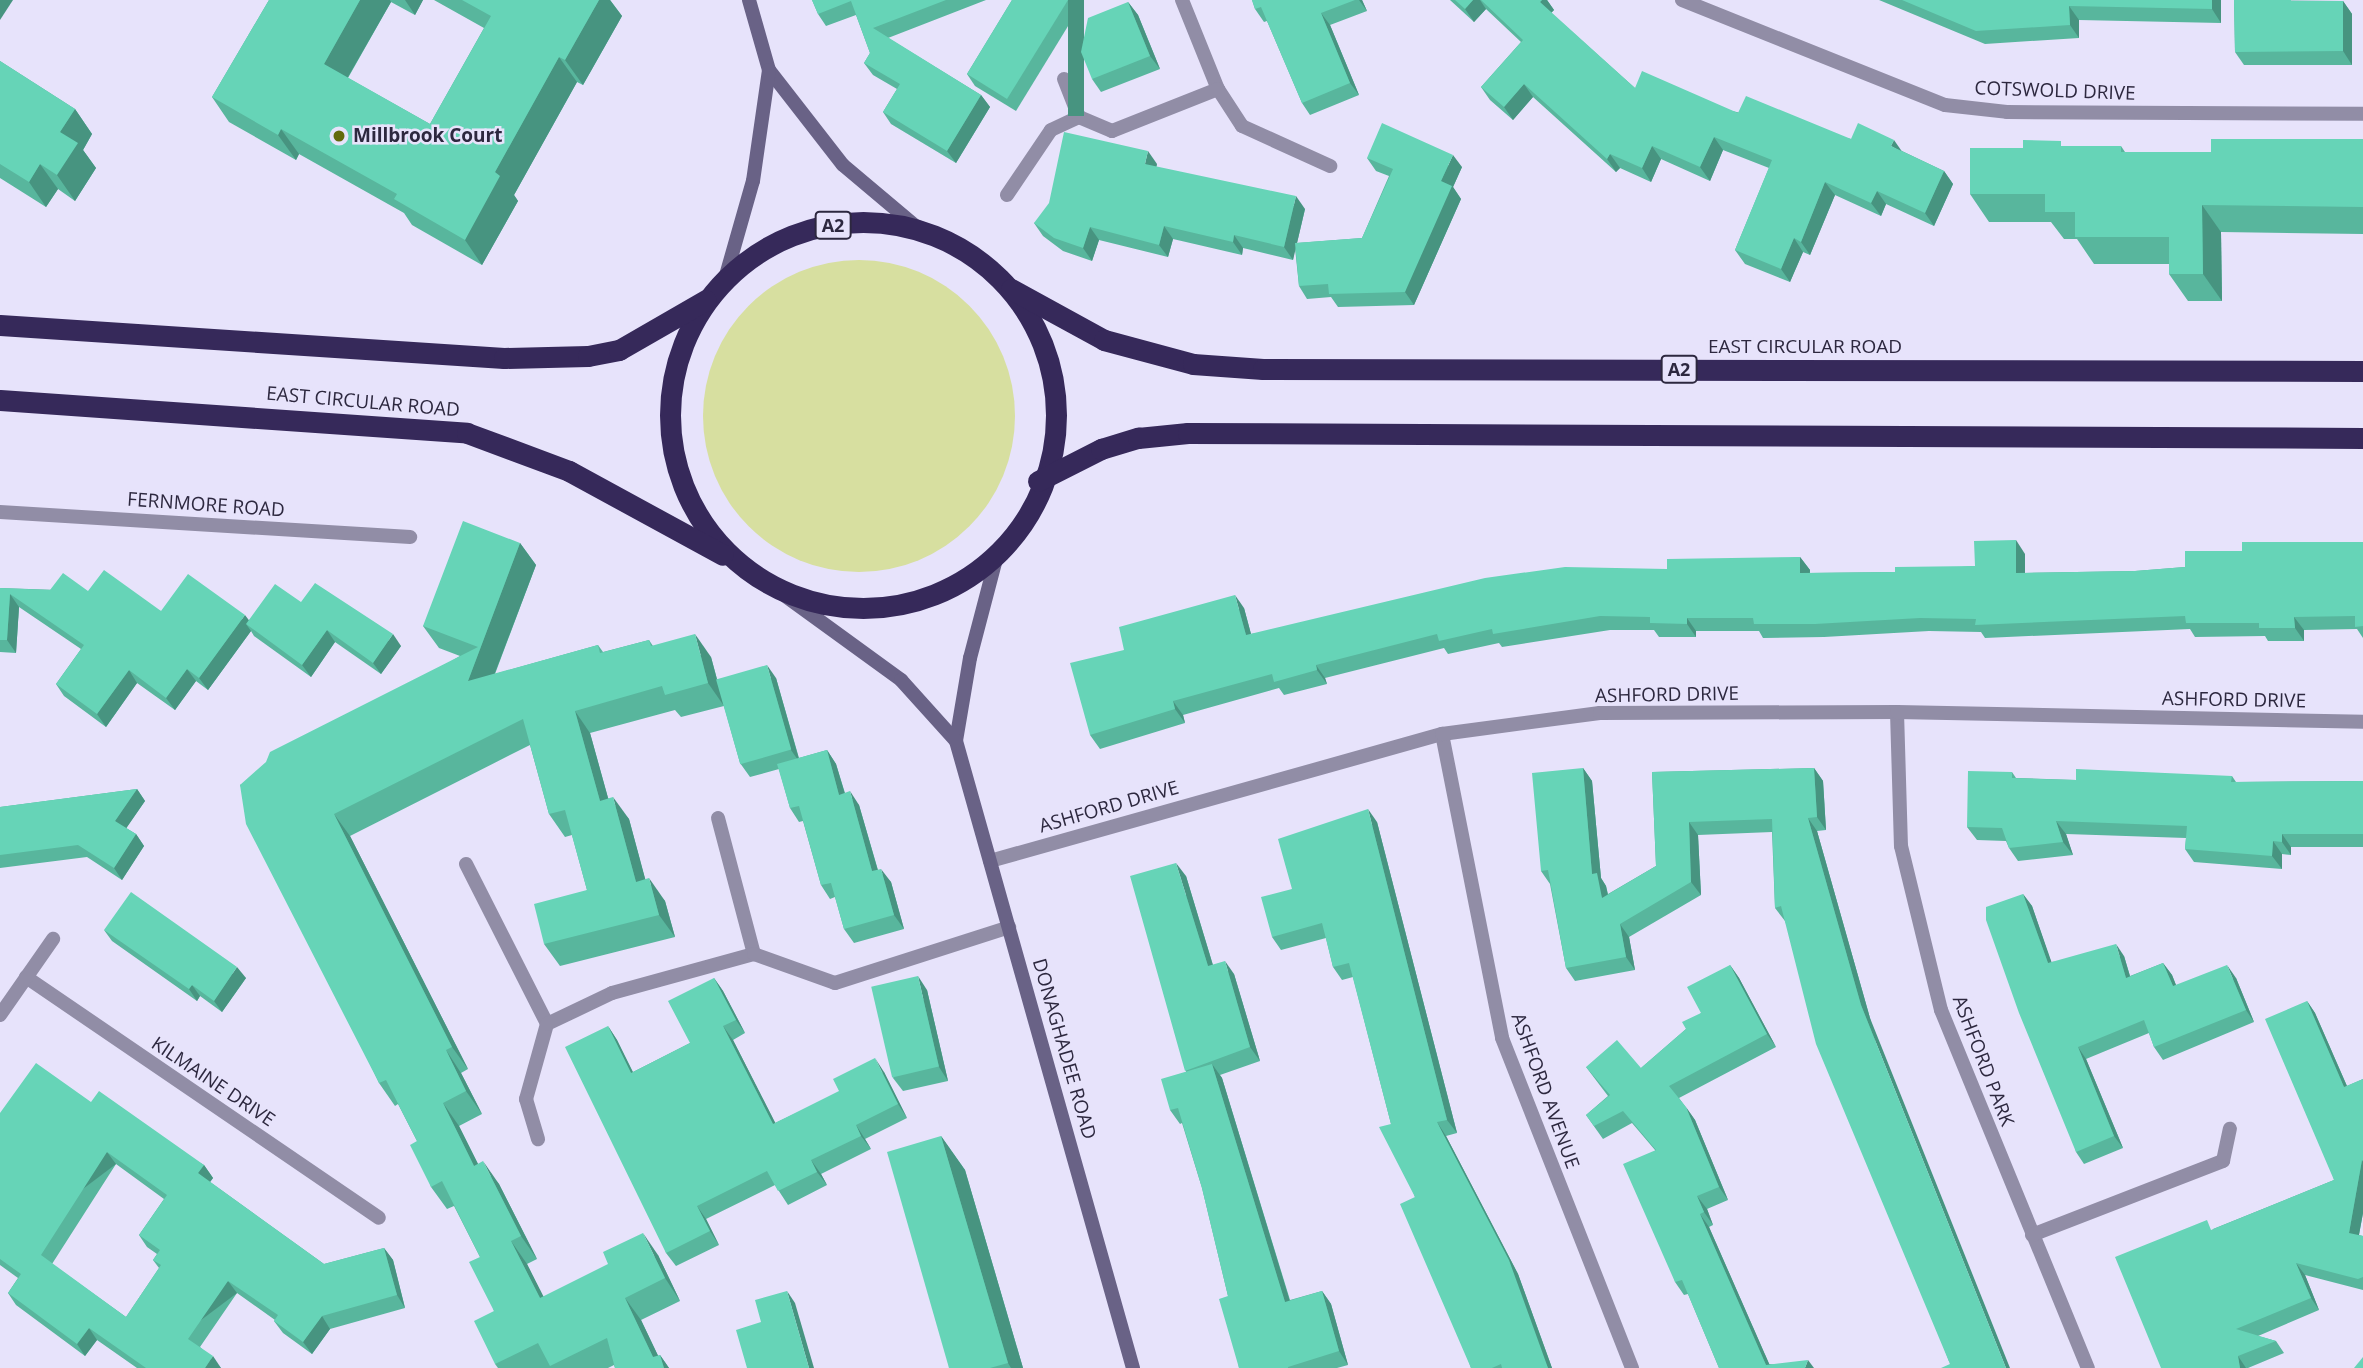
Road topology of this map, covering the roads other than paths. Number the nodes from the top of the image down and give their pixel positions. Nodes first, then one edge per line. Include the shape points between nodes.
1 (749, 0) edge
2 (1182, 0) edge
3 (1682, 0) edge
4 (769, 70) junction
5 (1064, 79) dead end
6 (1218, 89) junction
7 (2363, 114) edge
8 (1079, 117) junction
9 (1330, 166) dead end
10 (1007, 195) dead end
11 (919, 229) junction
12 (725, 279) junction
13 (1012, 289) junction
14 (706, 300) junction
15 (0, 325) edge
16 (2363, 371) edge
17 (0, 400) edge
18 (2363, 438) edge
19 (1038, 481) junction
20 (0, 512) edge
21 (410, 537) dead end
22 (996, 559) junction
23 (734, 561) junction
24 (780, 592) junction
25 (1898, 712) junction
26 (2363, 722) edge
27 (1442, 734) junction
28 (956, 741) junction
29 (719, 818) dead end
30 (990, 861) junction
31 (466, 864) dead end
32 (1009, 927) junction
33 (53, 939) dead end
34 (754, 954) junction
35 (26, 977) junction
36 (0, 1015) edge
37 (547, 1024) junction
38 (2230, 1129) dead end
39 (538, 1139) dead end
40 (379, 1218) dead end
41 (2032, 1235) junction
42 (1133, 1368) edge
43 (1632, 1368) edge
44 (2088, 1368) edge

1 - 4 main road
2 - 6 street
3 - 7 street, COTSWOLD DRIVE via 1945,105 2007,112
4 - 11 main road via 843,165
4 - 12 main road via 753,181
5 - 8 street
6 - 8 street via 1112,131
6 - 9 street via 1242,126
8 - 10 street via 1051,130
11 - 12 highway, A2 via 867,221 815,227 766,247
11 - 13 highway, A2 via 969,253
12 - 14 highway, A2
13 - 16 highway, EAST CIRCULAR ROAD / A2 via 1104,340 1193,363 1263,369
13 - 19 highway, A2 via 1040,333 1055,383 1057,435
14 - 15 highway, A2 via 619,350 588,356 504,358
14 - 23 highway, A2 via 679,351 670,419 675,464 698,517
17 - 23 highway, EAST CIRCULAR ROAD / A2 via 467,433 569,471
18 - 19 highway via 1188,433 1138,438 1101,449
19 - 22 highway, A2 via 1025,525
20 - 21 street, FERNMORE ROAD
22 - 24 highway, A2 via 948,591 893,608 836,609
22 - 28 main road, DONAGHADEE ROAD via 970,658
23 - 24 highway, A2
24 - 28 main road, DONAGHADEE ROAD via 901,680
25 - 26 street, ASHFORD DRIVE
25 - 27 street, ASHFORD DRIVE via 1600,713
25 - 41 street, ASHFORD PARK via 1901,846 1941,1010
27 - 30 street, ASHFORD DRIVE
27 - 43 street, ASHFORD AVENUE via 1502,1038
28 - 30 main road, DONAGHADEE ROAD
29 - 34 street
30 - 32 main road, DONAGHADEE ROAD
31 - 37 street
32 - 34 street via 835,983
32 - 42 main road, DONAGHADEE ROAD
33 - 35 street
34 - 37 street via 612,993
35 - 36 street
35 - 40 street, KILMAINE DRIVE
37 - 39 street via 526,1099
38 - 41 street via 2223,1161
41 - 44 street, ASHFORD PARK

